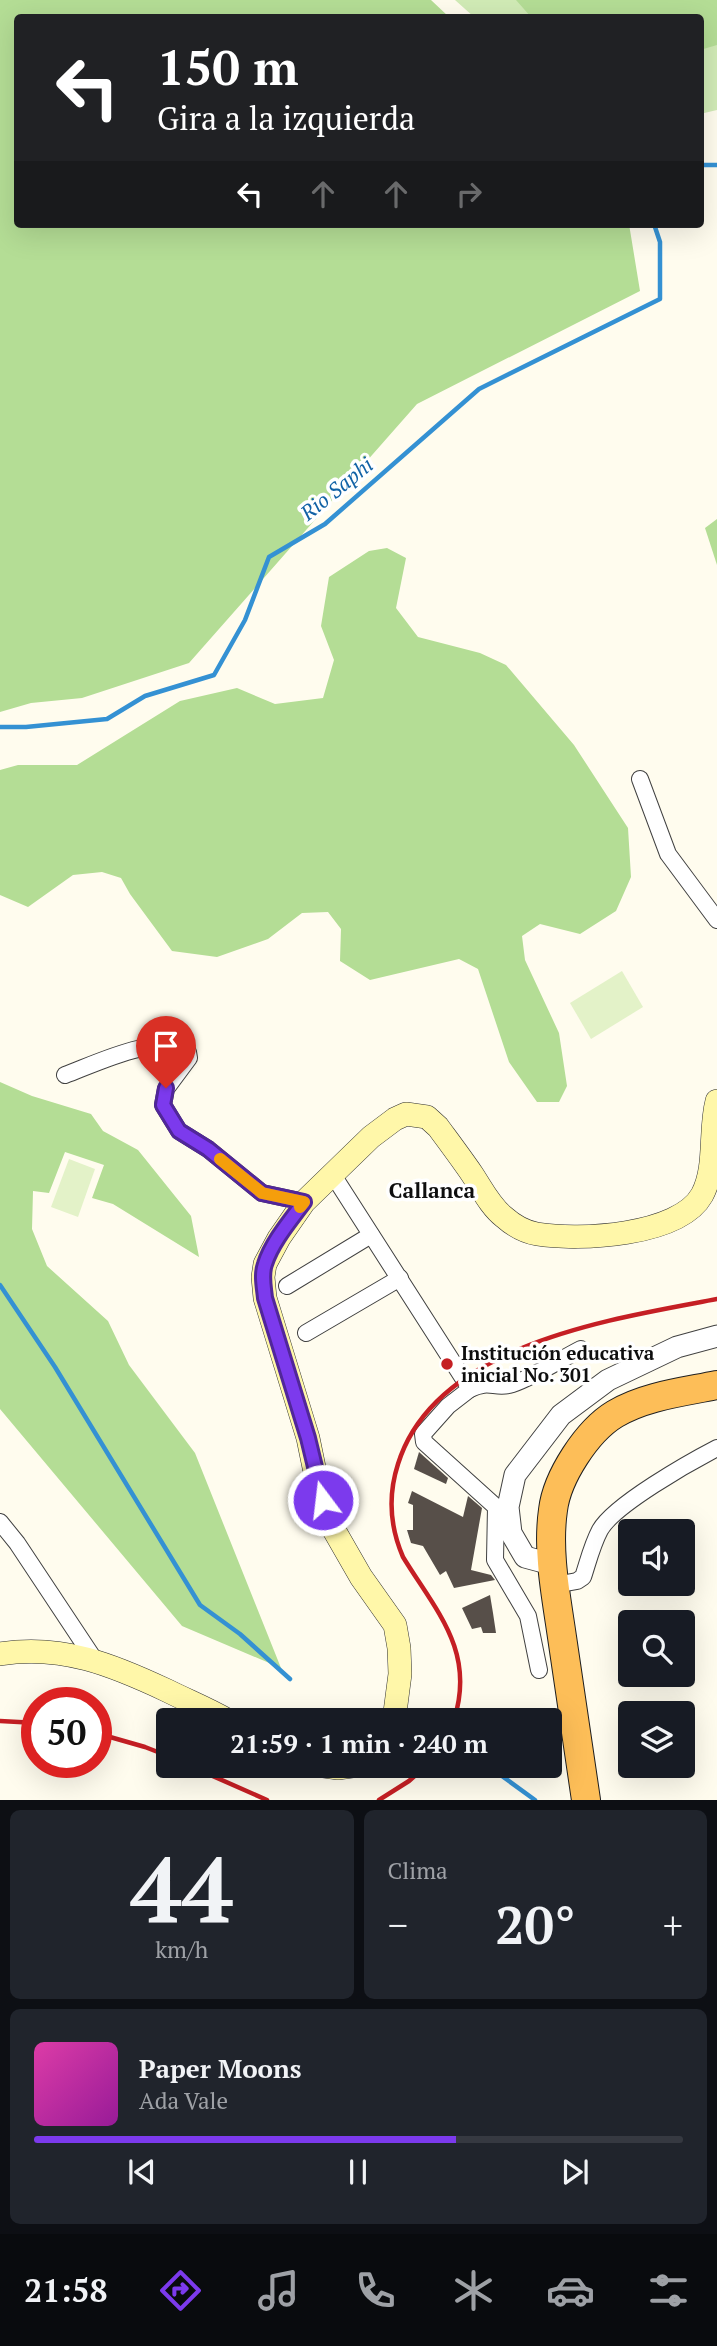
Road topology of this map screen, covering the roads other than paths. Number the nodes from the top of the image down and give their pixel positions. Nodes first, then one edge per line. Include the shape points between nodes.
1 (640, 779) dead end
2 (717, 920) edge
3 (65, 1075) dead end
4 (717, 1101) edge
5 (333, 1175) junction
6 (304, 1202) junction
7 (371, 1235) junction
8 (400, 1278) junction
9 (287, 1286) dead end
10 (306, 1333) dead end
11 (717, 1336) edge
12 (581, 1349) dead end
13 (717, 1385) edge
14 (470, 1389) junction
15 (717, 1448) edge
16 (503, 1500) junction
17 (0, 1522) edge
18 (553, 1574) junction
19 (0, 1654) edge
20 (94, 1659) junction
21 (539, 1670) dead end
22 (202, 1708) edge
23 (396, 1708) edge
24 (586, 1800) edge

1 - 2 street via 668,854
3 - 6 street via 141,1048 181,1047 189,1058 166,1088 163,1105 179,1131 262,1193
4 - 5 main road via 708,1184 700,1199 673,1220 636,1230 588,1237 536,1234 520,1228 502,1216 427,1117 406,1114 395,1119
5 - 6 main road
5 - 7 street
6 - 23 main road via 265,1264 265,1298 330,1523 394,1625 400,1674
7 - 8 street
7 - 9 street
8 - 10 street
8 - 14 street
11 - 16 street via 677,1347 608,1380 561,1415 515,1475
12 - 14 street via 509,1385 488,1383
13 - 18 highway via 633,1406 614,1415 590,1437 571,1462 552,1509
14 - 16 street via 423,1434 424,1442
15 - 18 street via 684,1465 612,1516 600,1530 583,1577 577,1581
16 - 18 street via 510,1533 525,1557
16 - 21 street via 495,1559 528,1616
17 - 20 street
18 - 24 highway
19 - 20 main road via 48,1651
20 - 22 main road

